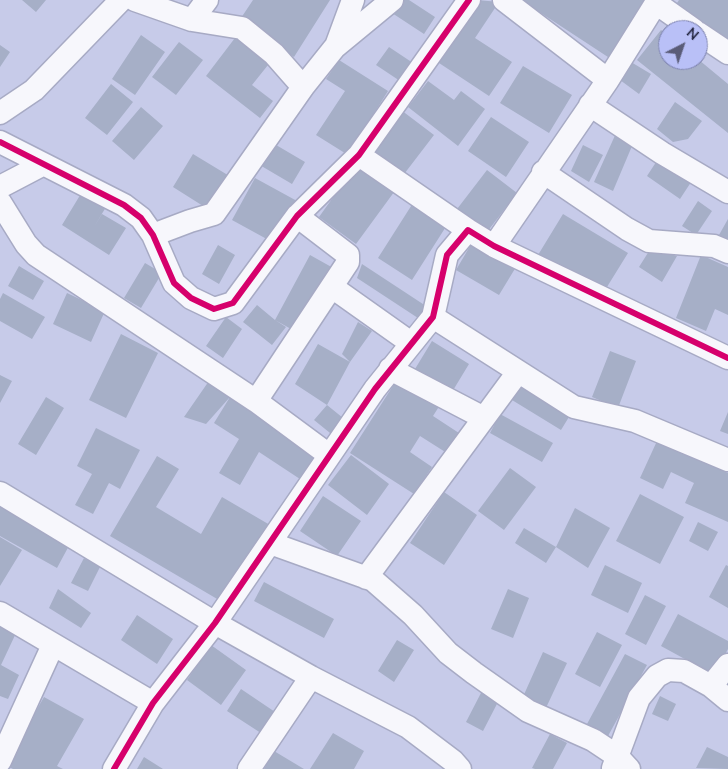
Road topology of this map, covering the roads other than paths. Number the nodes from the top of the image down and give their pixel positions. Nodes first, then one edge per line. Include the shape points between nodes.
1 (120, 0) edge
2 (135, 0) edge
3 (207, 0) edge
4 (353, 0) edge
5 (469, 0) edge
6 (504, 0) edge
7 (389, 1) edge
8 (657, 2) edge
9 (192, 20) junction
10 (681, 20) edge
11 (708, 39) edge
12 (335, 47) junction
13 (728, 53) edge
14 (608, 80) junction
15 (303, 87) junction
16 (590, 105) junction
17 (0, 113) edge
18 (0, 142) edge
19 (359, 155) junction
20 (42, 164) junction
21 (544, 172) junction
22 (0, 187) edge
23 (728, 192) edge
24 (0, 202) edge
25 (297, 216) junction
26 (468, 230) junction
27 (153, 234) junction
28 (494, 246) junction
29 (728, 252) edge
30 (332, 288) junction
31 (434, 316) junction
32 (411, 343) junction
33 (728, 358) edge
34 (390, 369) junction
35 (518, 372) junction
36 (256, 401) junction
37 (484, 418) junction
38 (330, 455) junction
39 (728, 460) edge
40 (0, 493) edge
41 (270, 543) junction
42 (366, 578) junction
43 (0, 613) edge
44 (215, 623) junction
45 (53, 645) junction
46 (728, 665) edge
47 (311, 677) junction
48 (719, 693) edge
49 (153, 703) junction
50 (3, 749) edge
51 (620, 765) edge
52 (114, 769) edge
53 (249, 769) edge
54 (460, 769) edge

1 - 17 street via 34,90
2 - 9 street
3 - 9 street
4 - 12 street
5 - 19 street
6 - 14 street
7 - 12 street
8 - 10 street
8 - 14 street
9 - 15 street via 242,28 274,54
11 - 13 street
12 - 15 street
14 - 16 street
15 - 27 street via 214,214
16 - 21 street
16 - 23 street
18 - 20 street
19 - 25 street
19 - 26 street
20 - 22 street
20 - 27 street via 124,205 141,218
21 - 28 street
21 - 29 street via 626,229 649,241 714,246
24 - 36 street via 36,255
25 - 27 street via 233,303 214,310 190,298 174,283
25 - 30 street via 348,255 348,262
26 - 28 street
26 - 31 street via 447,255
28 - 33 street
30 - 32 street
30 - 36 street
31 - 32 street
31 - 35 street
32 - 34 street
34 - 37 street
34 - 38 street
35 - 37 street
35 - 39 street via 574,407 635,421
36 - 38 street
37 - 42 street
38 - 41 street
40 - 44 street
41 - 42 street
41 - 44 street
42 - 51 street via 388,592 448,653 474,673 528,711 593,740
43 - 45 street
44 - 47 street
44 - 49 street
45 - 49 street
45 - 50 street
46 - 48 street
47 - 53 street
47 - 54 street via 408,727
48 - 51 street via 684,671 668,670 657,676 639,698
49 - 52 street

